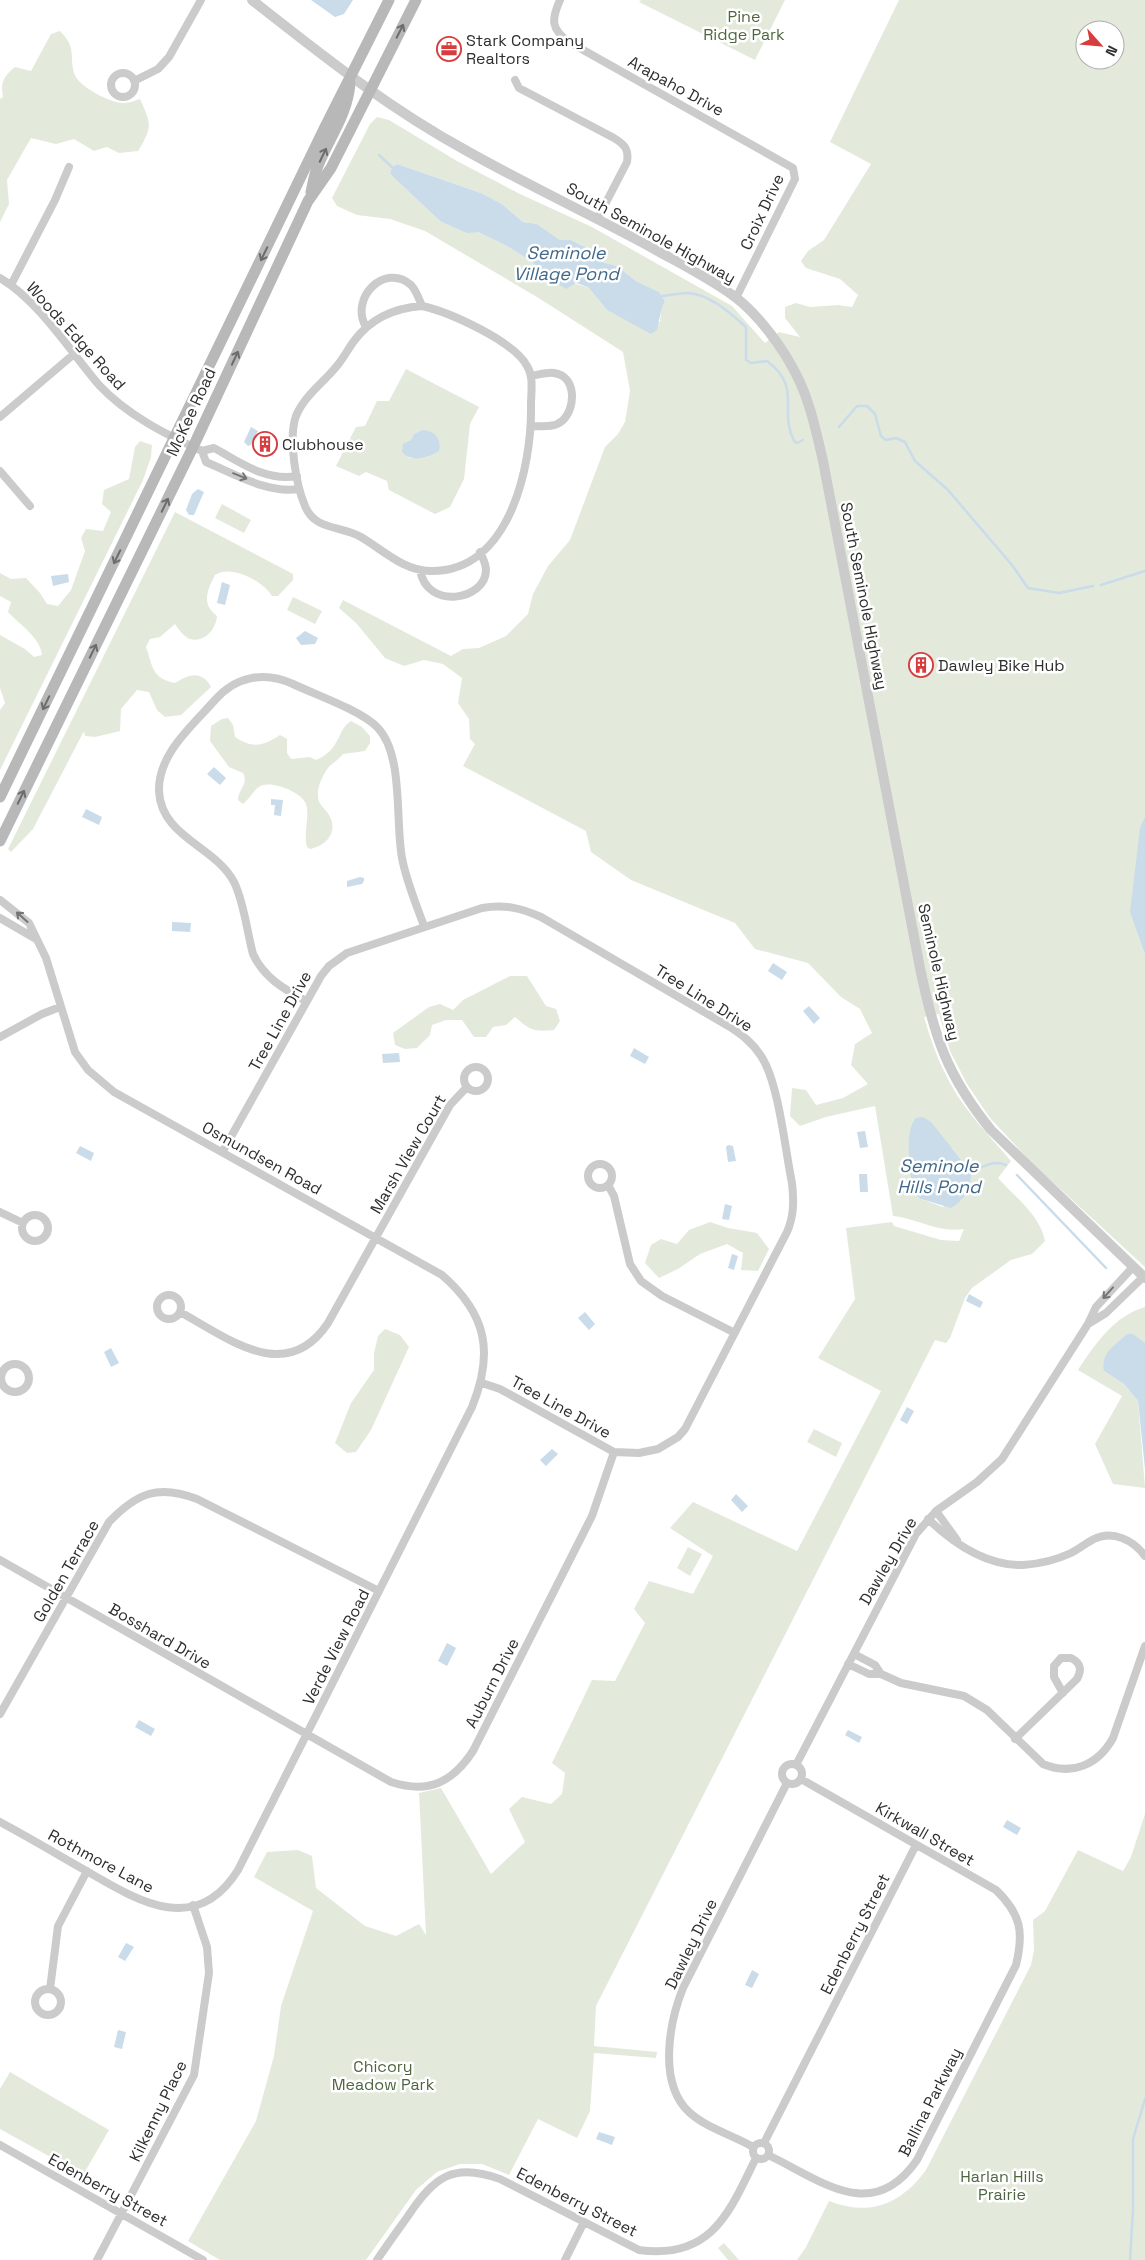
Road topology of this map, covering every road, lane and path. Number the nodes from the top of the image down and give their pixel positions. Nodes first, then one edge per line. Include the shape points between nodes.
1 (200, 0) edge
2 (252, 0) edge
3 (389, 0) edge
4 (416, 0) edge
5 (560, 0) edge
6 (350, 77) junction
7 (514, 80) dead end
8 (134, 81) dead end
9 (369, 91) junction
10 (790, 166) joint
11 (69, 167) dead end
12 (308, 201) junction
13 (598, 218) junction
14 (0, 278) edge
15 (12, 285) junction
16 (736, 298) junction
17 (422, 306) junction
18 (366, 327) junction
19 (74, 354) junction
20 (531, 376) junction
21 (0, 417) edge
22 (532, 426) junction
23 (189, 444) junction
24 (0, 471) edge
25 (297, 476) junction
26 (300, 489) junction
27 (30, 506) dead end
28 (480, 552) junction
29 (420, 570) junction
30 (882, 774) joint
31 (0, 797) edge
32 (0, 840) edge
33 (0, 900) edge
34 (0, 918) edge
35 (424, 926) junction
36 (36, 939) junction
37 (306, 1001) junction
38 (60, 1007) junction
39 (0, 1037) edge
40 (467, 1087) dead end
41 (223, 1151) junction
42 (608, 1185) dead end
43 (0, 1212) edge
44 (23, 1223) dead end
45 (376, 1236) junction
46 (1133, 1267) junction
47 (1144, 1277) edge
48 (180, 1312) dead end
49 (1088, 1324) junction
50 (735, 1332) junction
51 (482, 1383) junction
52 (614, 1452) junction
53 (936, 1511) junction
54 (928, 1519) junction
55 (958, 1542) junction
56 (1145, 1556) edge
57 (0, 1560) edge
58 (379, 1591) junction
59 (66, 1598) junction
60 (1145, 1646) edge
61 (854, 1654) junction
62 (848, 1664) junction
63 (881, 1674) junction
64 (1063, 1692) junction
65 (0, 1714) edge
66 (306, 1736) junction
67 (1015, 1739) junction
68 (796, 1765) junction
69 (801, 1779) junction
70 (787, 1783) junction
71 (0, 1822) edge
72 (916, 1845) junction
73 (87, 1871) junction
74 (193, 1906) junction
75 (1020, 1927) joint
76 (50, 1989) dead end
77 (764, 2143) junction
78 (0, 2145) edge
79 (753, 2147) junction
80 (768, 2155) junction
81 (756, 2158) junction
82 (122, 2213) junction
83 (584, 2222) junction
84 (97, 2260) edge
85 (203, 2260) edge
86 (377, 2260) edge
87 (565, 2260) edge

1 - 8 street via 169,57 158,69
2 - 6 street, South Seminole Highway
3 - 6 main road, McKee Road
9 -> 4 main road, McKee Road
5 - 10 street, Arapaho Drive via 554,16 554,26 560,36
6 - 9 street, South Seminole Highway
12 -> 6 main road via 317,167 349,97
6 -> 23 main road, McKee Road
7 - 13 street via 519,88 626,146 629,153 627,162
9 - 12 main road, McKee Road via 331,168
9 - 13 street, South Seminole Highway via 467,151
10 - 16 street, Croix Drive via 796,173 795,179
11 - 15 street
23 -> 12 main road, McKee Road
13 - 16 street, South Seminole Highway
14 - 15 street, Woods Edge Road
15 - 19 street, Woods Edge Road
16 - 30 street, South Seminole Highway via 755,316 785,355 806,394 813,416
17 - 18 street via 383,315
17 - 18 street via 410,284 400,279 380,281 364,298 360,311
17 - 20 street via 450,314 506,344 522,358
18 - 25 street via 296,416 293,441
19 - 21 street
19 - 23 street, Woods Edge Road via 100,386 126,410
20 - 22 street
20 - 22 street via 560,375 570,384 572,398 568,415 562,422
22 - 28 street via 530,446 513,508 500,534
23 - 25 street via 214,448 275,478
23 -> 26 street via 206,462 269,487 286,491
23 -> 31 main road, McKee Road
32 -> 23 main road, McKee Road
24 - 27 street
25 - 26 street
26 - 29 street via 306,510 317,522 358,535 392,558
28 - 29 street via 452,568 432,572
28 - 29 street via 486,569 484,580 466,594 448,597 432,592 423,583
30 - 46 street, Seminole Highway via 929,1010 946,1060 973,1108 991,1130
36 -> 33 street, Osmundsen Road via 29,923
34 - 36 street
35 - 37 street, Tree Line Drive via 338,959 321,976
35 - 37 street via 402,860 393,761 383,734 361,716 277,678 257,676 235,684 218,697 168,756 161,774 160,799 174,827 219,864 234,882 258,964 273,981
35 - 50 street, Tree Line Drive via 494,906 526,910 730,1027 756,1049 772,1082 792,1184 793,1213 787,1232
36 - 38 street, Osmundsen Road via 46,958
37 - 41 street, Tree Line Drive
38 - 39 street
38 - 41 street, Osmundsen Road via 75,1052 99,1080 114,1092
40 - 45 street, Marsh View Court via 450,1105
41 - 45 street, Osmundsen Road
42 - 50 street via 614,1196 628,1258 641,1281 662,1296
43 - 44 street
45 - 48 street, Marsh View Court via 320,1335 301,1349 276,1356 257,1353
45 - 51 street, Osmundsen Road via 442,1275 468,1302 483,1340 485,1363
46 - 47 street, Seminole Highway
46 -> 49 street, Dawley Drive via 1096,1307
47 - 49 street, Dawley Drive via 1106,1313
49 - 53 street, Dawley Drive via 1002,1459 977,1482
50 - 52 street, Tree Line Drive via 692,1418 678,1437 648,1452
51 - 52 street, Tree Line Drive via 500,1389
51 - 58 street, Verde View Road
52 - 66 street, Auburn Drive via 592,1516 476,1745 456,1772 447,1780 427,1787 399,1784
53 - 54 street, Dawley Drive
53 - 55 street
54 - 55 street
54 - 61 street, Dawley Drive via 907,1549
55 - 56 street via 985,1558 1022,1565 1058,1558 1105,1536 1132,1543
57 - 59 street, Bosshard Drive
58 - 59 street, Golden Terrace via 197,1500 179,1493 158,1492 140,1496 125,1505 109,1522
58 - 66 street, Verde View Road
59 - 65 street, Golden Terrace
59 - 66 street, Bosshard Drive
60 - 67 street via 1113,1738 1096,1760 1074,1769 1053,1768 1034,1758
61 - 62 street, Dawley Drive
61 - 63 street via 875,1665
62 - 63 street via 869,1674
62 - 68 street, Dawley Drive
63 - 67 street via 901,1683 964,1696 987,1710
64 - 64 street via 1080,1674 1079,1664 1072,1658 1061,1658 1054,1666 1054,1677
64 - 67 street
66 - 74 street, Verde View Road via 234,1877 216,1894
68 - 69 street via 802,1771
68 - 70 street via 784,1768 782,1774
69 - 70 street
69 - 72 street, Kirkwall Street
70 - 79 street, Dawley Drive via 683,1988 673,2024 669,2068 677,2097 698,2119
71 - 73 street, Rothmore Lane
72 - 75 street, Kirkwall Street via 996,1890 1014,1911
72 - 77 street, Edenberry Street
73 - 74 street, Rothmore Lane via 152,1905 172,1908
73 - 76 street via 58,1926
74 - 82 street, Kilkenny Place via 209,1958 198,2060 194,2074
75 - 80 street, Ballina Parkway via 1016,1966 917,2160 904,2177 878,2192 849,2193
77 - 79 street via 756,2143
77 - 80 street via 769,2148
78 - 82 street, Edenberry Street
79 - 81 street
80 - 81 street
81 - 83 street, Edenberry Street via 720,2227 695,2247 654,2254 639,2250
82 - 84 street, Kilkenny Place
82 - 85 street, Edenberry Street
83 - 86 street, Edenberry Street via 500,2179 464,2172 449,2175 421,2196
83 - 87 street

